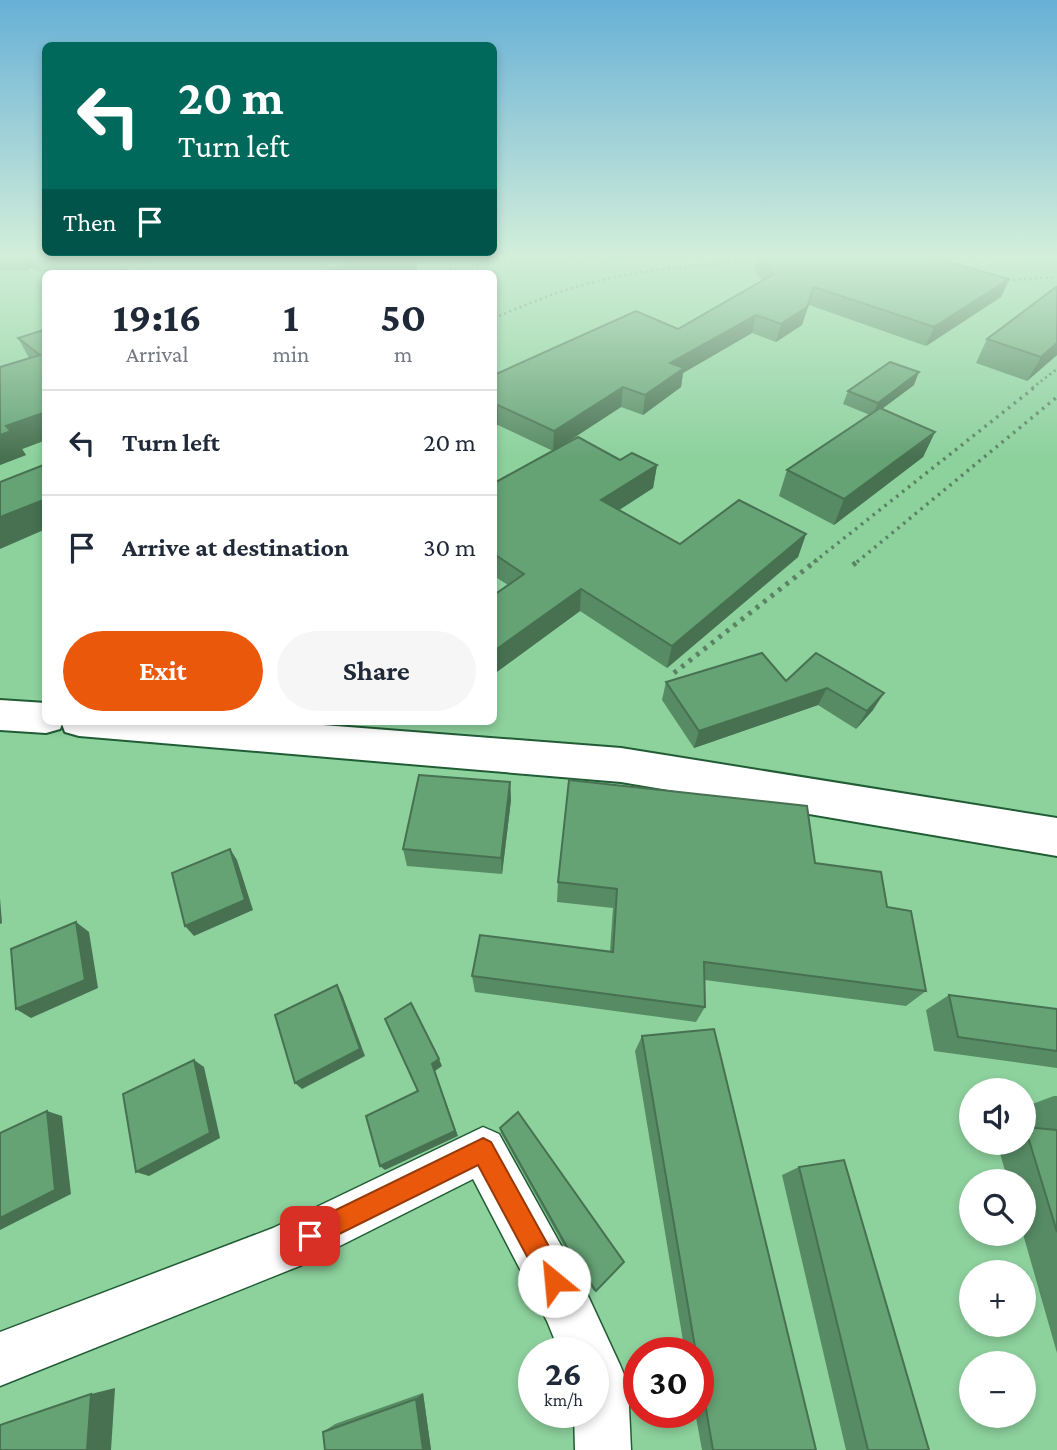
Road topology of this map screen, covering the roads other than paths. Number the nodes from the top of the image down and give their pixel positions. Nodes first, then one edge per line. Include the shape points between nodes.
1 (0, 715) edge
2 (42, 718) edge
3 (128, 725) edge
4 (1057, 837) edge
5 (580, 1337) edge
6 (0, 1359) edge
7 (602, 1428) edge
8 (603, 1450) edge

1 - 2 street
3 - 4 street via 621,765
5 - 6 street via 483,1150 285,1248
7 - 8 street

